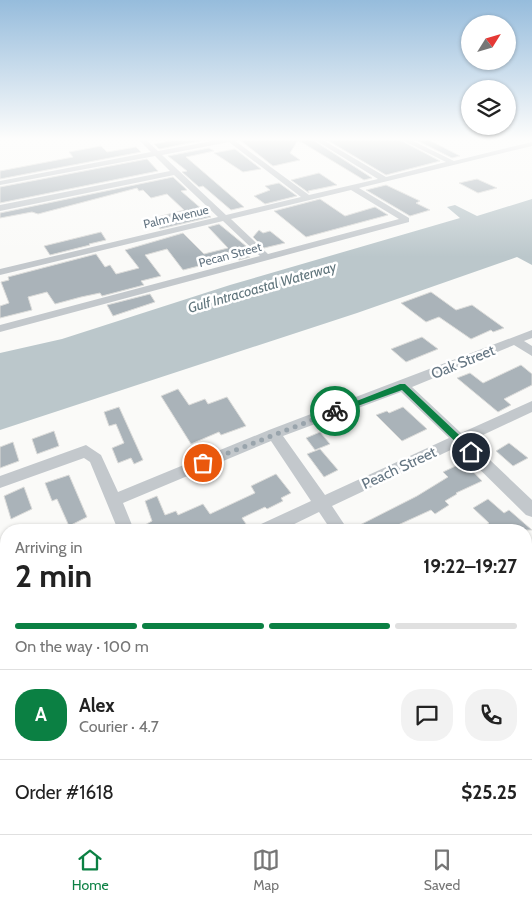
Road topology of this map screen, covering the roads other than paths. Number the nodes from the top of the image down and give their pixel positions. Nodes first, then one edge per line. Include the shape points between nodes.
1 (22, 179) edge
2 (142, 179) edge
3 (183, 179) edge
4 (282, 179) edge
5 (390, 179) edge
6 (386, 180) joint
7 (0, 183) edge
8 (353, 188) junction
9 (308, 198) junction
10 (0, 208) edge
11 (223, 218) junction
12 (266, 258) junction
13 (0, 272) edge
14 (0, 329) edge
15 (532, 334) edge
16 (516, 341) junction
17 (532, 352) edge
18 (403, 386) junction
19 (532, 406) edge
20 (274, 434) junction
21 (459, 440) junction
22 (0, 482) edge
23 (114, 500) junction
24 (321, 504) junction
25 (532, 510) edge
26 (124, 524) edge
27 (278, 524) edge
28 (336, 524) edge

1 - 7 street
2 - 10 street
3 - 11 street
4 - 9 street
5 - 6 street, Palm Avenue
6 - 8 street, Palm Avenue
8 - 9 street, Palm Avenue
8 - 12 street, Pecan Street via 406,220
9 - 11 street, Palm Avenue
11 - 12 street
11 - 13 street, Palm Avenue
12 - 14 street, Pecan Street
15 - 16 street, Oak Street
16 - 17 street
16 - 18 street, Oak Street
18 - 20 street, Oak Street
18 - 21 street
19 - 21 street, Peach Street
20 - 23 street, Oak Street
20 - 24 street
21 - 24 street, Peach Street
21 - 25 street
22 - 23 street via 86,452 96,459
23 - 26 street
24 - 27 street, Peach Street
24 - 28 street

